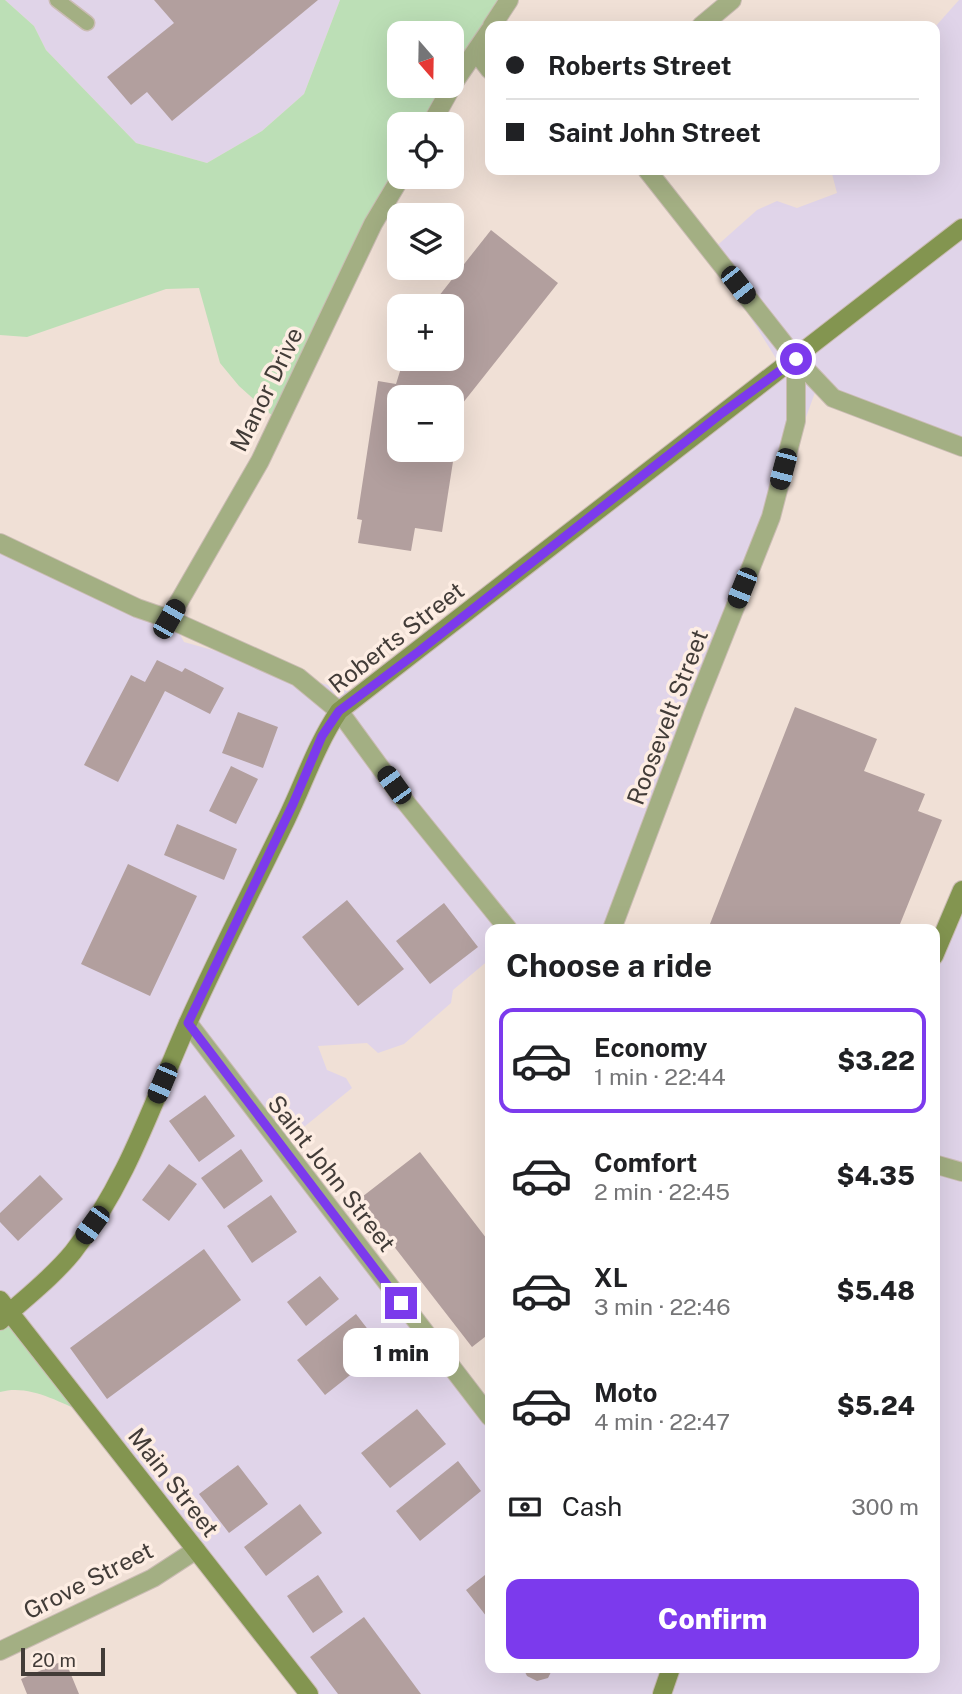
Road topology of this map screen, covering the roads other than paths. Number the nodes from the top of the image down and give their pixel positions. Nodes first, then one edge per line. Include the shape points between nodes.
1 (57, 0) edge
2 (509, 0) edge
3 (732, 0) edge
4 (496, 21) edge
5 (707, 21) edge
6 (87, 23) dead end
7 (485, 38) edge
8 (476, 52) junction
9 (485, 64) edge
10 (437, 112) edge
11 (652, 175) edge
12 (394, 189) edge
13 (962, 228) edge
14 (796, 359) junction
15 (962, 447) edge
16 (0, 543) edge
17 (169, 619) junction
18 (339, 711) junction
19 (962, 890) edge
20 (504, 924) edge
21 (614, 924) edge
22 (940, 942) edge
23 (188, 1023) junction
24 (940, 1166) edge
25 (962, 1172) edge
26 (3, 1311) edge
27 (485, 1410) edge
28 (196, 1550) junction
29 (0, 1651) edge
30 (669, 1673) edge
31 (309, 1694) edge
32 (662, 1694) edge

1 - 6 lane
2 - 4 street
3 - 5 street
7 - 8 street
8 - 9 street
8 - 10 street
11 - 14 street
12 - 17 street, Manor Drive via 260,460
13 - 14 main road, Roberts Street
14 - 15 street via 833,398
14 - 18 main road, Roberts Street
14 - 21 street, Roosevelt Street via 796,421 771,517
16 - 17 street via 136,608
17 - 18 street via 298,677
18 - 20 street
18 - 23 main road, Roberts Street via 322,736
19 - 22 main road
23 - 26 main road, Roberts Street via 131,1159 92,1225 51,1275
23 - 27 street, Saint John Street
24 - 25 street
26 - 28 main road, Main Street
28 - 29 street, Grove Street via 142,1584
28 - 31 main road, Main Street
30 - 32 main road

